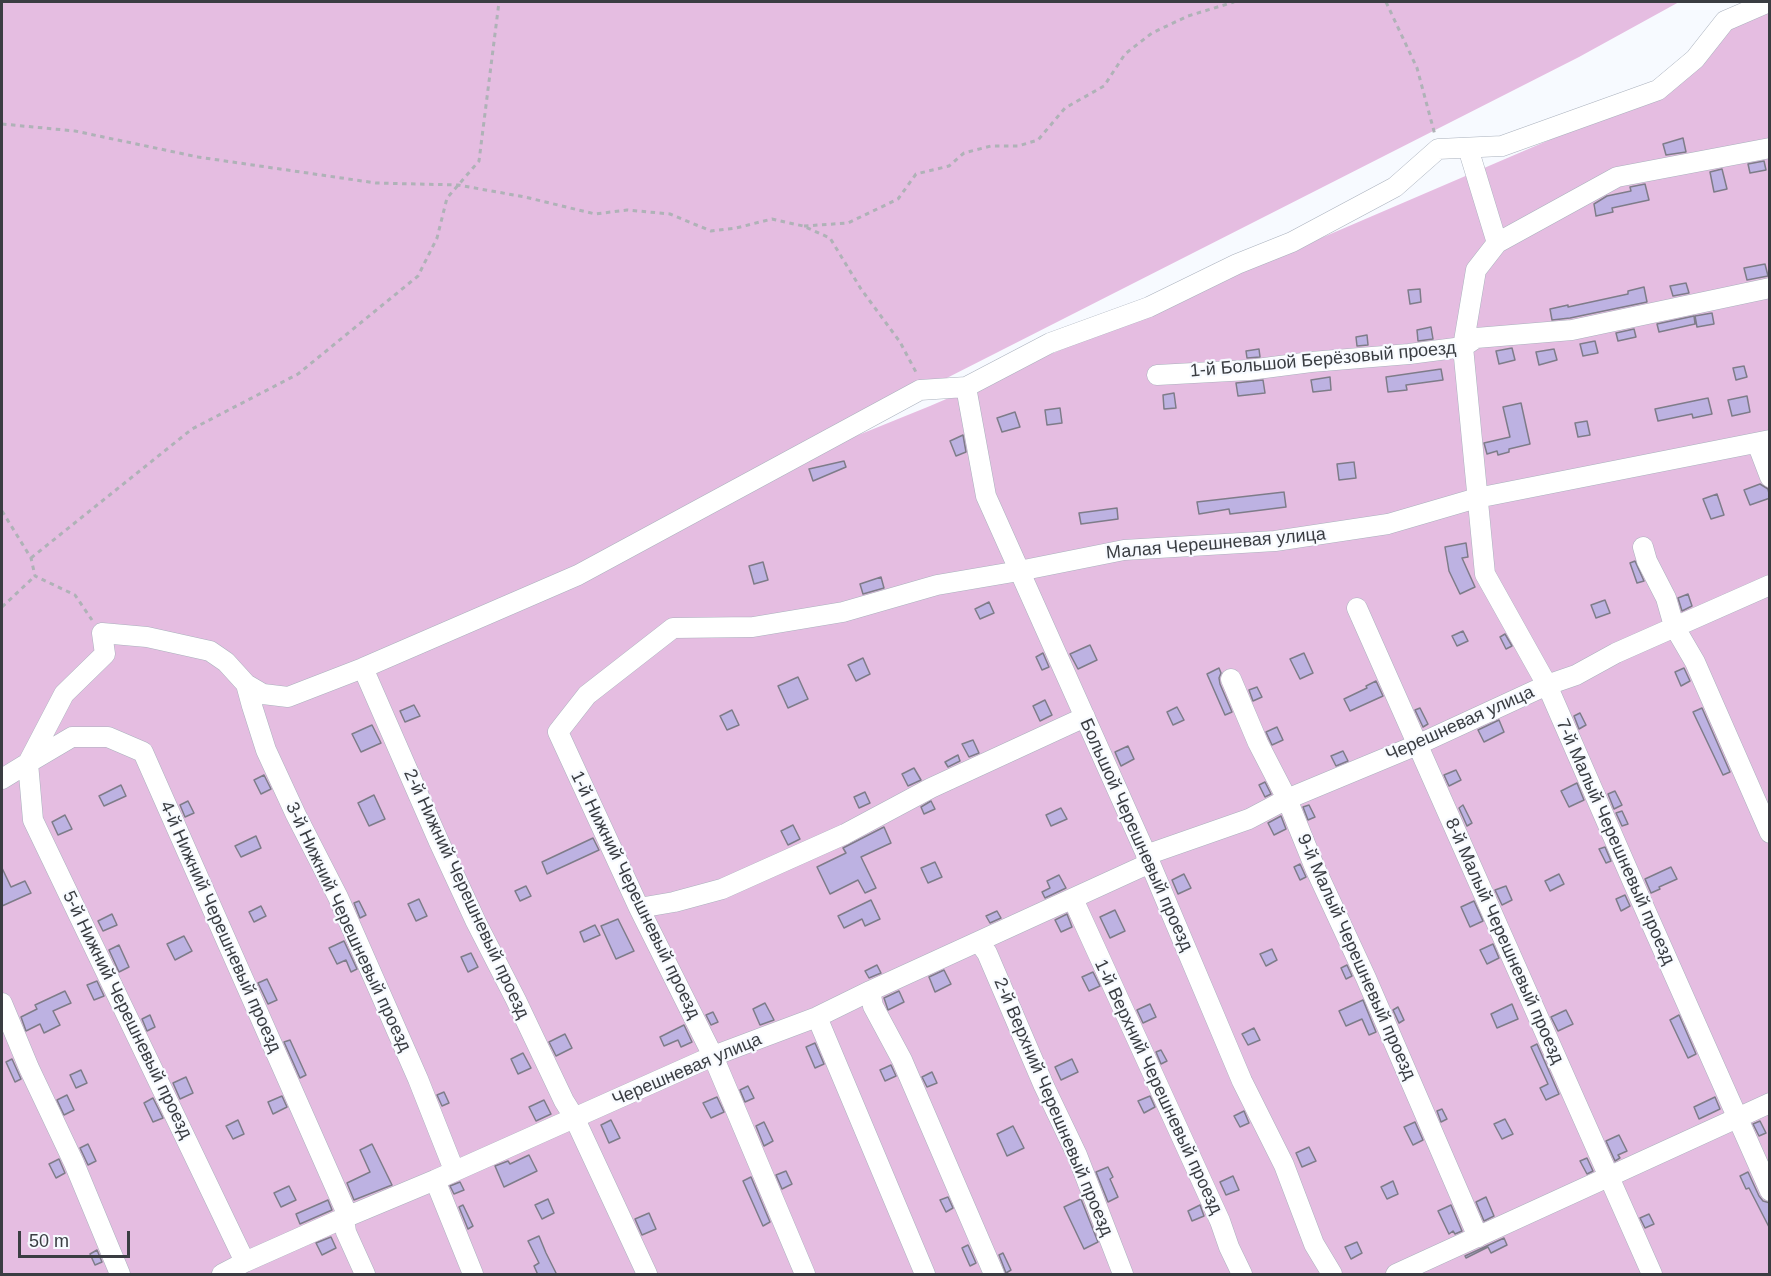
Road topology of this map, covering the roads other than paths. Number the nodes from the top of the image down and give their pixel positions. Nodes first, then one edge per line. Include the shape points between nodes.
1 (1769, 2) edge
2 (1468, 148) junction
3 (1770, 148) edge
4 (1497, 243) junction
5 (1770, 288) edge
6 (1463, 347) junction
7 (1157, 375) dead end
8 (966, 387) junction
9 (1763, 442) edge
10 (1770, 477) edge
11 (1478, 498) junction
12 (1642, 547) dead end
13 (1019, 571) junction
14 (1770, 585) edge
15 (1357, 608) dead end
16 (1674, 626) junction
17 (363, 668) junction
18 (1231, 679) dead end
19 (246, 684) junction
20 (1547, 685) junction
21 (1085, 717) junction
22 (558, 732) joint
23 (1417, 745) junction
24 (28, 763) junction
25 (2, 779) edge
26 (1287, 799) junction
27 (1770, 833) edge
28 (1148, 859) junction
29 (1073, 899) junction
30 (639, 908) junction
31 (979, 942) junction
32 (870, 991) junction
33 (2, 1003) edge
34 (816, 1017) junction
35 (713, 1056) junction
36 (1770, 1103) edge
37 (574, 1117) junction
38 (1737, 1118) junction
39 (454, 1170) junction
40 (1608, 1177) junction
41 (435, 1180) junction
42 (1770, 1191) edge
43 (346, 1217) junction
44 (1478, 1237) junction
45 (246, 1262) junction
46 (120, 1275) edge
47 (222, 1275) edge
48 (365, 1275) edge
49 (473, 1275) edge
50 (647, 1275) edge
51 (805, 1275) edge
52 (925, 1275) edge
53 (994, 1275) edge
54 (1123, 1275) edge
55 (1242, 1275) edge
56 (1332, 1275) edge
57 (1396, 1275) edge
58 (1652, 1275) edge

1 - 2 lane via 1725,21 1695,59 1658,90 1502,146
2 - 4 lane
2 - 8 lane via 1438,149 1395,187 1292,242 1149,307 1050,343
3 - 4 lane via 1617,177
4 - 6 lane, 7-й Малый Черешневый проезд via 1476,270
5 - 6 lane, 1-й Большой Берёзовый проезд via 1572,330 1476,338
6 - 7 lane, 1-й Большой Берёзовый проезд via 1249,370
6 - 11 lane, 7-й Малый Черешневый проезд
8 - 13 lane, Большой Черешневый проезд via 986,496
8 - 17 lane via 920,390 578,575
9 - 10 lane
9 - 11 lane, Малая Черешневая улица
11 - 13 lane, Малая Черешневая улица via 1377,526 1275,541 1124,550
11 - 20 lane, 7-й Малый Черешневый проезд via 1485,574
12 - 16 lane via 1666,598
13 - 21 lane, Большой Черешневый проезд
13 - 22 lane, Малая Черешневая улица via 937,585 843,612 753,627 673,628 587,695
14 - 16 lane, Черешневая улица
15 - 23 lane, 8-й Малый Черешневый проезд
16 - 20 lane, Черешневая улица via 1576,675
16 - 27 lane via 1695,662
17 - 19 lane via 288,697 263,694
17 - 37 lane, 2-й Нижний Черешневый проезд via 476,922
18 - 26 lane, 9-й Малый Черешневый проезд
19 - 24 lane via 210,651 147,637 102,633 105,654 64,694
19 - 39 lane, 3-й Нижний Черешневый проезд via 267,750 338,897
20 - 23 lane, Черешневая улица
20 - 38 lane, 7-й Малый Черешневый проезд
21 - 28 lane, Большой Черешневый проезд
21 - 30 lane via 722,889
22 - 30 lane, 1-й Нижний Черешневый проезд
23 - 26 lane, Черешневая улица
23 - 40 lane, 8-й Малый Черешневый проезд
24 - 25 lane, 4-й Нижний Черешневый проезд
24 - 43 lane, 4-й Нижний Черешневый проезд via 72,737 108,736 143,752
24 - 45 lane, 5-й Нижний Черешневый проезд via 33,820
26 - 28 lane, Черешневая улица via 1249,819
26 - 44 lane, 9-й Малый Черешневый проезд
28 - 29 lane, Черешневая улица
28 - 56 lane, Большой Черешневый проезд via 1242,1081 1284,1165 1314,1244
29 - 31 lane, Черешневая улица
29 - 55 lane, 1-й Верхний Черешневый проезд
30 - 35 lane, 1-й Нижний Черешневый проезд
31 - 32 lane, Черешневая улица
31 - 54 lane, 2-й Верхний Черешневый проезд via 1077,1155
32 - 34 lane, Черешневая улица
32 - 53 lane via 873,1006 902,1060
33 - 46 lane
34 - 35 lane, Черешневая улица
34 - 52 lane
35 - 37 lane, Черешневая улица
35 - 51 lane, 1-й Нижний Черешневый проезд
36 - 38 lane
37 - 39 lane, Черешневая улица
37 - 50 lane, 2-й Нижний Черешневый проезд
38 - 40 lane
38 - 42 lane, 7-й Малый Черешневый проезд
39 - 41 lane, Черешневая улица
40 - 44 lane
40 - 58 lane, 8-й Малый Черешневый проезд
41 - 43 lane, Черешневая улица
41 - 49 lane
43 - 45 lane, Черешневая улица
43 - 48 lane, 4-й Нижний Черешневый проезд via 346,1232
44 - 57 lane
45 - 47 lane, Черешневая улица

